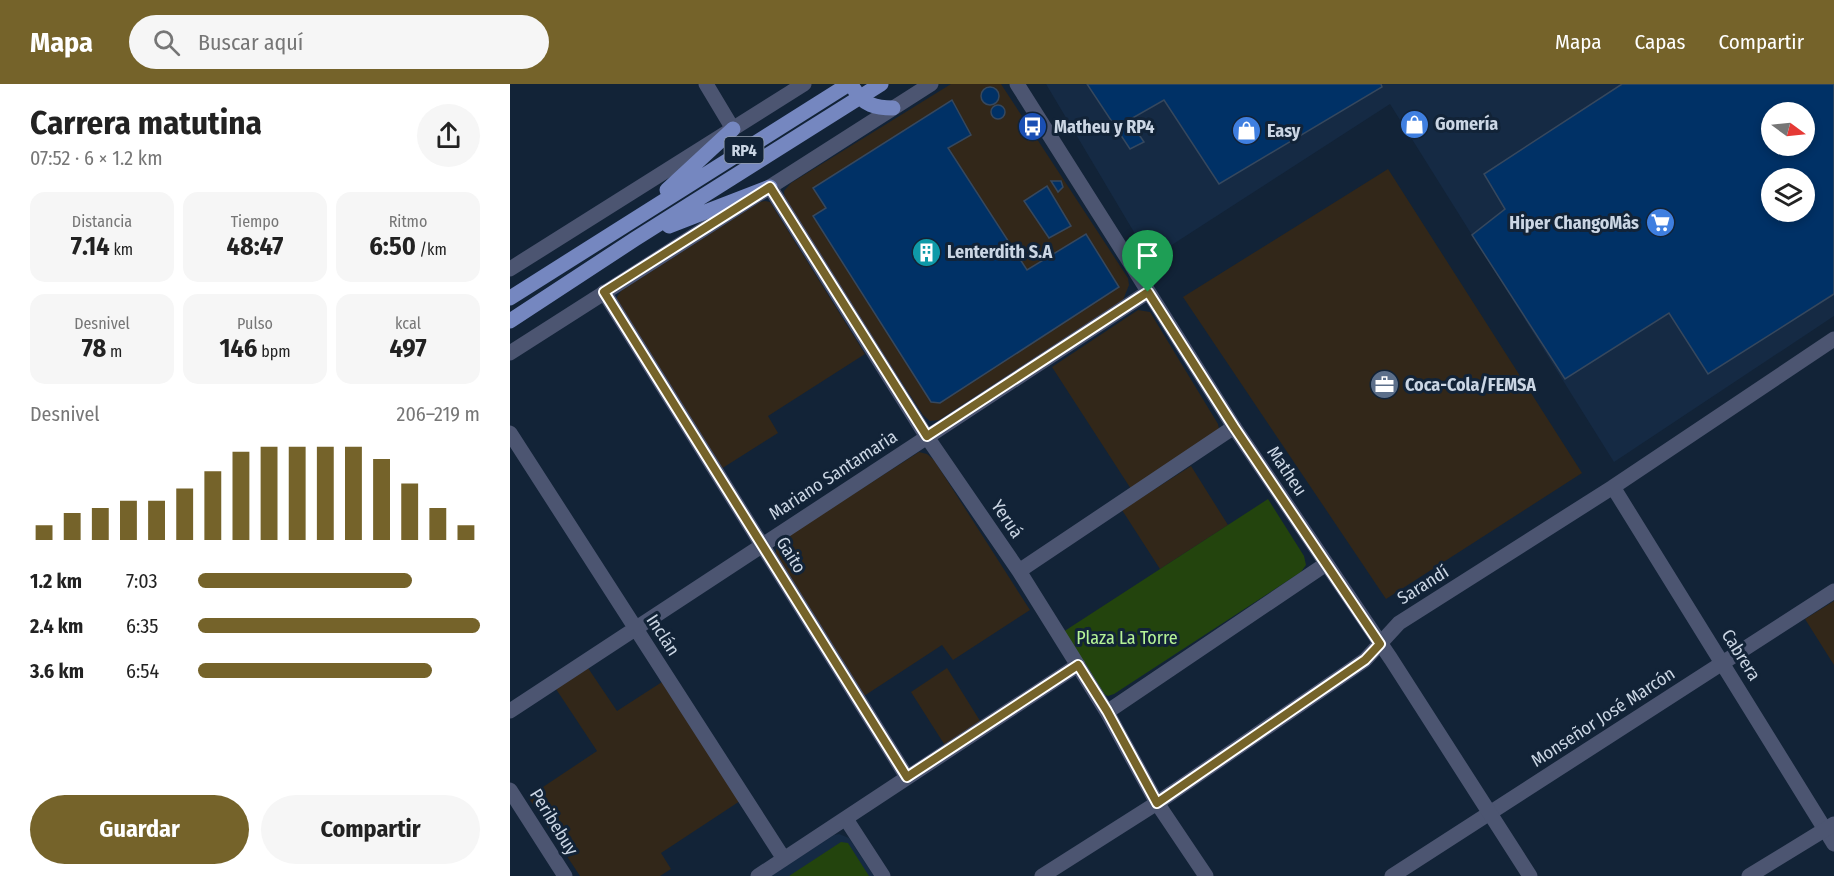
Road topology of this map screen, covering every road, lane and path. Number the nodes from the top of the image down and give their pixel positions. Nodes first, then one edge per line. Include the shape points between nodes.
1 (706, 84) edge
2 (804, 84) edge
3 (880, 84) edge
4 (931, 84) edge
5 (1017, 84) edge
6 (853, 88) edge
7 (893, 108) junction
8 (733, 129) junction
9 (770, 187) junction
10 (638, 216) junction
11 (635, 239) junction
12 (510, 269) edge
13 (604, 292) junction
14 (1148, 292) junction
15 (510, 298) edge
16 (510, 321) edge
17 (1834, 339) edge
18 (510, 353) edge
19 (1234, 427) junction
20 (510, 433) edge
21 (927, 436) junction
22 (1613, 487) junction
23 (762, 545) junction
24 (1326, 564) junction
25 (1019, 571) junction
26 (1834, 591) edge
27 (636, 628) junction
28 (1380, 644) junction
29 (1723, 663) junction
30 (1078, 665) junction
31 (510, 711) edge
32 (1107, 711) junction
33 (907, 777) junction
34 (510, 790) edge
35 (1157, 803) junction
36 (1491, 812) junction
37 (846, 819) junction
38 (1830, 827) edge
39 (1834, 844) edge
40 (784, 859) junction
41 (565, 876) edge
42 (758, 876) edge
43 (883, 876) edge
44 (1042, 876) edge
45 (1206, 876) edge
46 (1392, 876) edge
47 (1530, 876) edge
48 (1749, 876) edge

1 - 8 street
2 - 8 street
3 - 6 main road, RP4
4 - 7 street
5 - 14 street, Matheu
6 - 7 main road via 877,108
6 - 10 main road, RP4
6 - 11 main road, RP4
7 - 9 street
8 - 10 main road
8 - 12 street
9 - 11 main road
9 - 13 street
9 - 21 street, Yeruá
10 - 15 main road, RP4
11 - 16 main road, RP4
13 - 18 street
13 - 23 street, Gaito
14 - 19 street, Matheu
14 - 21 street, Mariano Santamaria
17 - 22 street, Sarandí
19 - 24 street, Matheu
19 - 25 street
20 - 27 street, Inclán
21 - 23 street, Mariano Santamaria
21 - 25 street, Yeruá
22 - 28 street, Sarandí via 1399,623
22 - 29 street, Cabrera
23 - 27 street, Mariano Santamaria
23 - 33 street, Gaito
24 - 28 street, Matheu
24 - 32 street
25 - 30 street, Yeruá
26 - 29 street, Monseñor José Marcón
27 - 31 street, Mariano Santamaria
27 - 40 street, Inclán
28 - 35 street, Sarandí via 1365,660
28 - 36 street, Matheu
29 - 36 street, Monseñor José Marcón
29 - 38 street, Cabrera
30 - 32 street, Yeruá
30 - 33 street
32 - 35 street, Yeruá
33 - 37 street
34 - 41 street, Peribebuy
35 - 44 street, Sarandí
35 - 45 street, Yeruá
36 - 46 street, Monseñor José Marcón
36 - 47 street, Matheu
37 - 40 street
37 - 43 street
38 - 39 street, Cabrera
38 - 48 street
40 - 42 street

